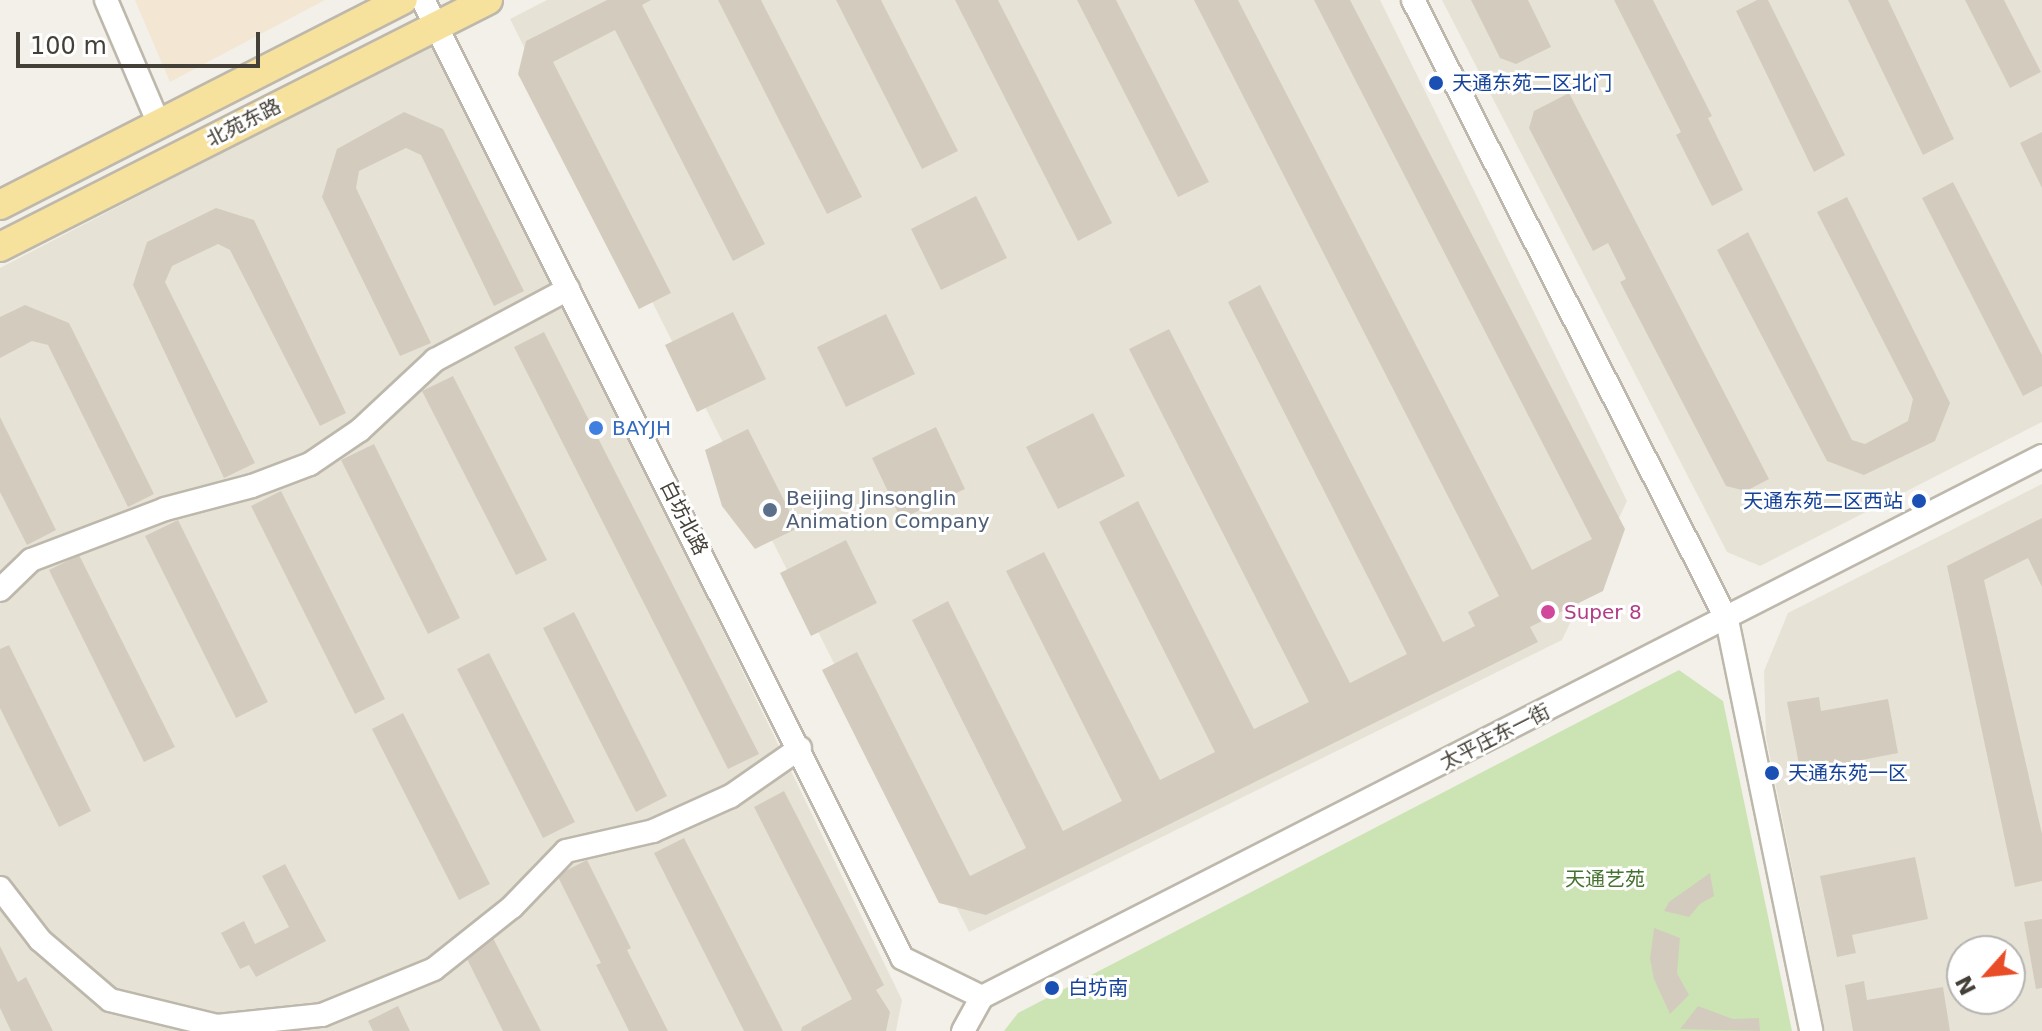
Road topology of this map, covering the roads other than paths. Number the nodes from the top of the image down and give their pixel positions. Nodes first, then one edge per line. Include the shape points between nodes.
1 (106, 0) edge
2 (403, 0) edge
3 (423, 0) edge
4 (488, 0) edge
5 (1413, 0) edge
6 (436, 26) junction
7 (159, 124) junction
8 (0, 205) edge
9 (0, 247) edge
10 (568, 289) junction
11 (2042, 456) edge
12 (0, 590) edge
13 (1727, 620) junction
14 (800, 748) junction
15 (0, 888) edge
16 (982, 997) junction
17 (963, 1031) edge
18 (1811, 1031) edge

1 - 7 street
2 - 7 main road, 北苑东路
3 - 6 street, 白坊北路
4 - 6 main road, 北苑东路
5 - 13 street
6 - 9 main road, 北苑东路
6 - 10 street, 白坊北路
7 - 8 main road, 北苑东路
10 - 12 street via 435,360 360,430 310,464 165,509 31,560
10 - 14 street, 白坊北路
11 - 13 street, 太平庄东一街
13 - 16 street, 太平庄东一街
13 - 18 street
14 - 15 street via 731,796 653,831 566,851 512,907 434,969 322,1015 217,1026 110,1000 40,940
14 - 16 street, 白坊北路 via 902,958
16 - 17 street

